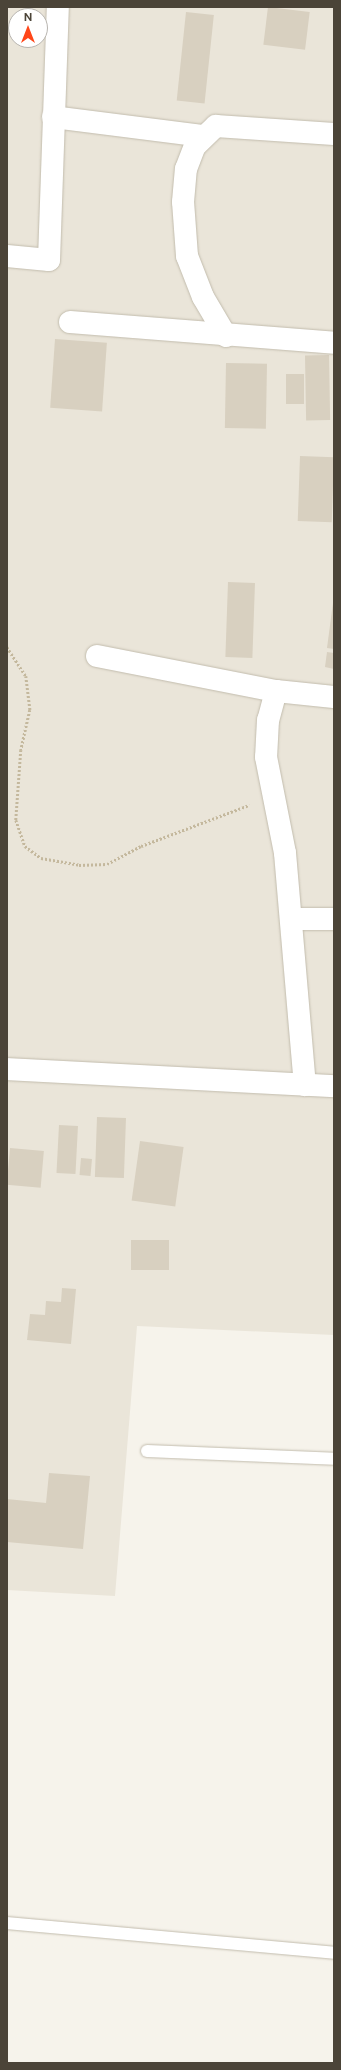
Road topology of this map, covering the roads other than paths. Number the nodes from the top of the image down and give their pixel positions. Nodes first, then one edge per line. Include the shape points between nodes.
1 (58, 7) edge
2 (53, 117) junction
3 (334, 134) edge
4 (203, 136) junction
5 (7, 256) edge
6 (70, 322) dead end
7 (226, 336) junction
8 (334, 343) edge
9 (97, 656) dead end
10 (276, 691) junction
11 (334, 696) edge
12 (291, 919) junction
13 (334, 919) edge
14 (7, 1069) edge
15 (305, 1084) junction
16 (334, 1086) edge
17 (147, 1451) dead end
18 (334, 1459) edge
19 (7, 1923) edge
20 (334, 1953) edge

1 - 2 street
2 - 4 street
2 - 5 street via 50,260
3 - 4 street via 216,126
4 - 7 street via 195,146 186,169 184,202 187,256 203,297
6 - 7 street
7 - 8 street
9 - 10 street
10 - 11 street
10 - 12 street via 268,720 266,757 285,853
12 - 13 street
12 - 15 street
14 - 15 street
15 - 16 street
17 - 18 lane
19 - 20 lane

